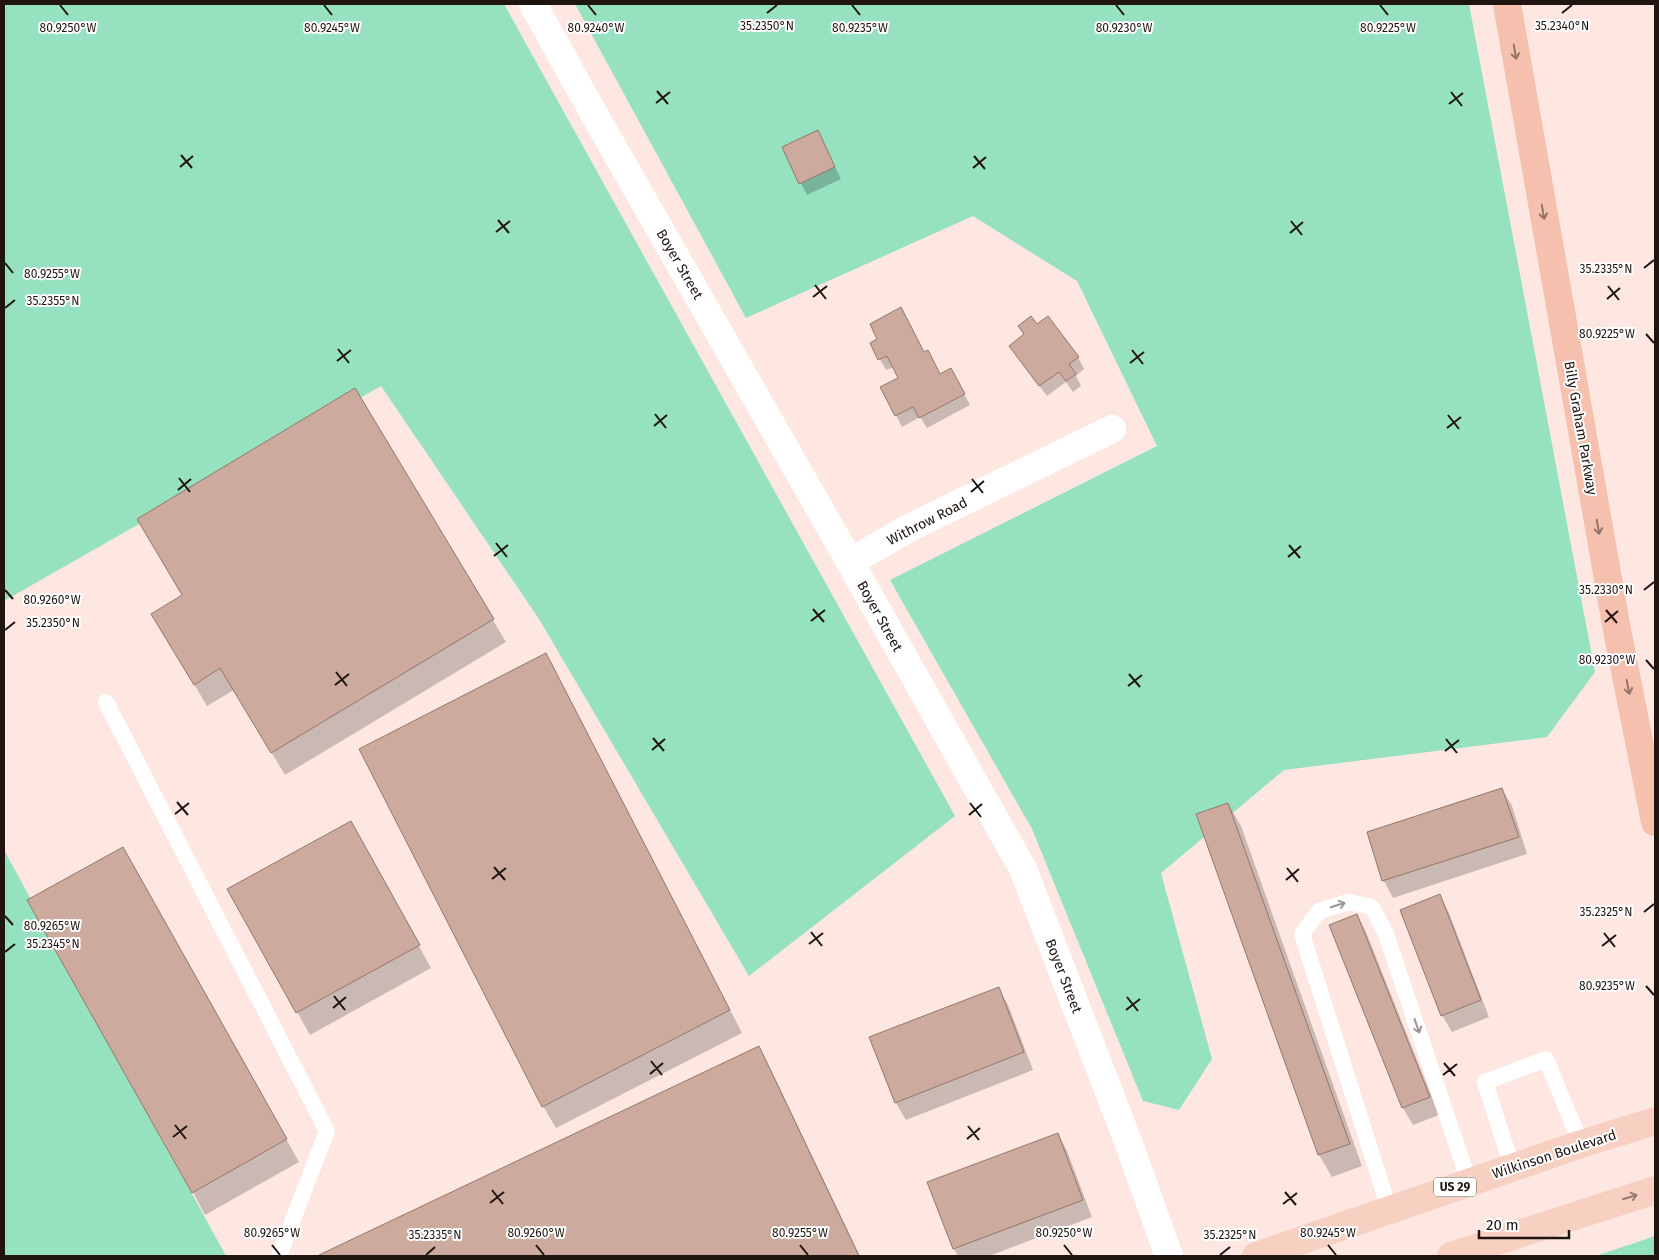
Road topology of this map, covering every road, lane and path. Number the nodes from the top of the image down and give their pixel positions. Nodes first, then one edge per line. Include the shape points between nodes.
1 (533, 4) edge
2 (1507, 4) edge
3 (1112, 429) dead end
4 (850, 562) junction
5 (106, 702) dead end
6 (1655, 822) edge
7 (1655, 1121) edge
8 (1581, 1144) junction
9 (1512, 1167) junction
10 (1469, 1182) junction
11 (1655, 1190) edge
12 (1389, 1209) junction
13 (279, 1256) edge
14 (1168, 1256) edge
15 (1256, 1256) edge
16 (1451, 1256) edge

1 - 4 street, Boyer Street
2 -> 6 highway, Billy Graham Parkway via 1615,621
3 - 4 street, Withrow Road via 911,527
4 - 14 street, Boyer Street via 1023,869 1129,1144
5 - 13 lane via 327,1131
7 - 8 main road, Wilkinson Boulevard / US 29
8 - 9 main road, Wilkinson Boulevard / US 29
8 - 9 lane via 1546,1059 1485,1082
9 - 10 main road, Wilkinson Boulevard / US 29
10 - 12 main road, Wilkinson Boulevard / US 29
12 -> 10 lane via 1302,934 1319,911 1348,902 1372,907 1386,934
16 -> 11 main road
12 - 15 main road, Wilkinson Boulevard / US 29

